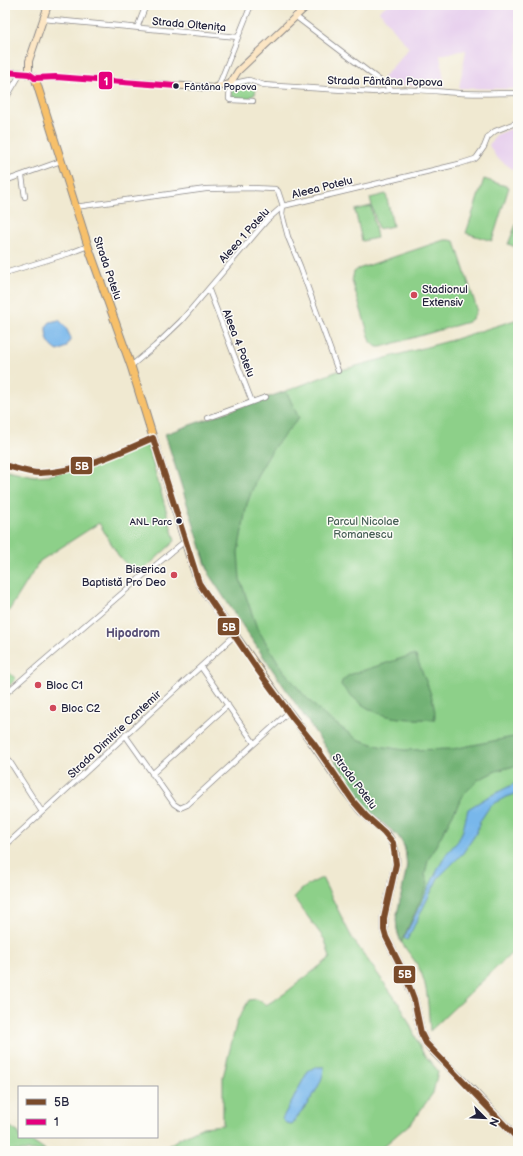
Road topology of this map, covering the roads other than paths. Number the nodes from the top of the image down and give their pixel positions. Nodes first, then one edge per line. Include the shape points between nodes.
1 (48, 5) edge
2 (146, 5) edge
3 (251, 5) edge
4 (308, 5) edge
5 (295, 16) junction
6 (43, 19) junction
7 (137, 28) junction
8 (238, 37) junction
9 (5, 72) edge
10 (21, 73) junction
11 (32, 76) junction
12 (230, 84) junction
13 (218, 87) junction
14 (391, 89) junction
15 (518, 92) edge
16 (5, 100) edge
17 (253, 101) dead end
18 (518, 122) edge
19 (61, 161) junction
20 (22, 176) junction
21 (5, 181) edge
22 (25, 197) dead end
23 (283, 206) junction
24 (76, 208) junction
25 (88, 246) junction
26 (5, 273) edge
27 (209, 290) junction
28 (131, 366) junction
29 (338, 371) dead end
30 (266, 397) dead end
31 (252, 402) junction
32 (208, 418) dead end
33 (153, 438) junction
34 (6, 466) edge
35 (185, 541) junction
36 (234, 636) junction
37 (201, 666) junction
38 (5, 694) edge
39 (228, 705) junction
40 (288, 712) junction
41 (125, 735) junction
42 (254, 743) junction
43 (5, 754) edge
44 (152, 774) junction
45 (42, 812) junction
46 (5, 838) edge
47 (7, 845) edge
48 (518, 1139) edge

1 - 6 street, Strada Potelu
2 - 7 street
3 - 8 street
4 - 5 street
5 - 12 street via 238,71
5 - 14 street
6 - 7 street, Strada Oltenița
6 - 11 street, Strada Potelu via 29,61
7 - 8 street, Strada Oltenița
8 - 13 street
9 - 10 main road
10 - 11 main road
10 - 16 street
11 - 13 street
11 - 19 main road, Strada Potelu
12 - 13 street
12 - 14 street, Strada Fântâna Popova via 249,80 277,86 376,92
12 - 17 street via 230,100
14 - 15 street, Strada Fântâna Popova via 460,93
18 - 23 street, Aleea Potelu via 495,131 488,137 475,159
19 - 20 street
19 - 24 main road, Strada Potelu
20 - 21 street
20 - 22 street
23 - 24 street, Aleea Potelu via 275,189 252,188 206,189
23 - 27 street, Aleea 1 Potelu via 267,220
23 - 29 street, Aleea 1 Potelu via 282,214 288,237
24 - 25 main road, Strada Potelu
25 - 26 street
25 - 28 main road, Strada Potelu
27 - 28 street, Aleea 1 Potelu via 156,346
27 - 31 street, Aleea 4 Potelu
28 - 33 main road, Strada Potelu
30 - 31 street
31 - 32 street
33 - 34 street via 96,460 60,470 40,473
33 - 35 main road, Strada Potelu
35 - 36 main road, Strada Potelu via 199,583
35 - 38 street
36 - 37 street, Strada Dimitrie Cantemir
36 - 40 main road, Strada Potelu
37 - 39 street
37 - 41 street, Strada Dimitrie Cantemir
39 - 42 street
39 - 44 street
40 - 42 street
40 - 48 main road, Strada Potelu via 361,811 391,838 396,864 384,918 384,930 406,976 426,1043
41 - 44 street
41 - 45 street, Strada Dimitrie Cantemir
42 - 44 street via 184,807 180,808 174,804
43 - 45 street
45 - 47 street, Strada Dimitrie Cantemir
46 - 47 street

